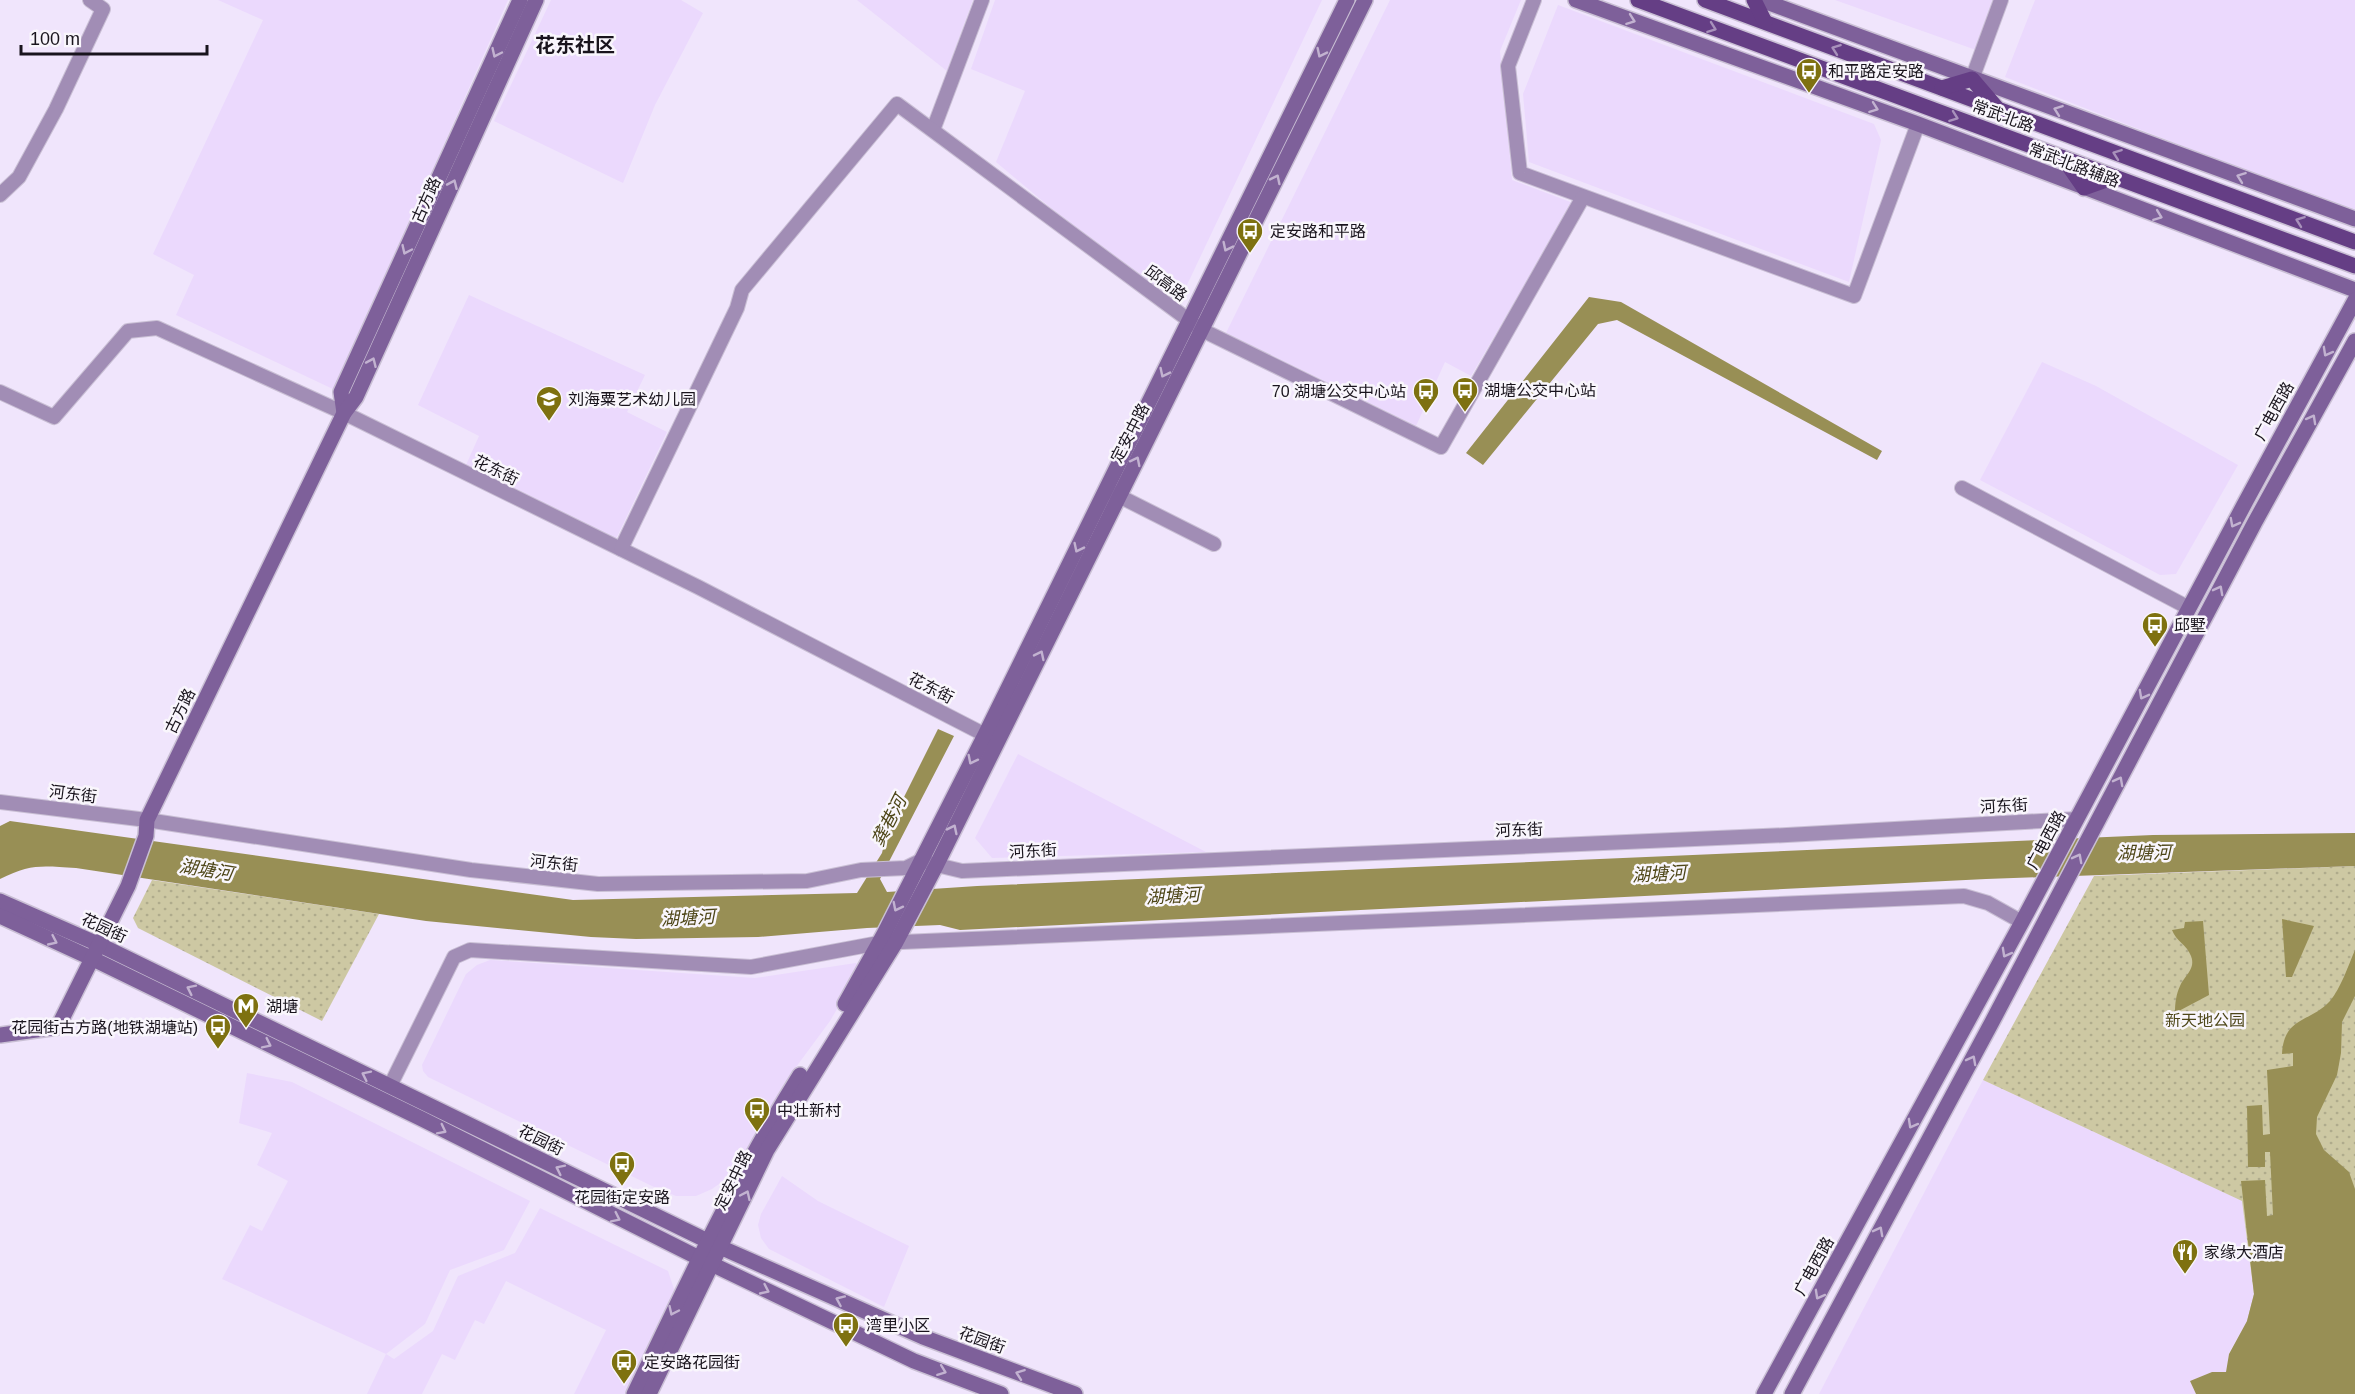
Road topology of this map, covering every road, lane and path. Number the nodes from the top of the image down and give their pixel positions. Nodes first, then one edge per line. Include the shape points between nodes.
1 (90, 0) edge
2 (520, 0) edge
3 (536, 0) edge
4 (982, 0) edge
5 (1347, 0) edge
6 (1365, 0) edge
7 (1534, 0) edge
8 (1576, 0) edge
9 (1638, 0) edge
10 (1705, 0) edge
11 (1741, 0) edge
12 (1754, 0) edge
13 (1761, 0) edge
14 (2001, 0) edge
15 (1721, 6) junction
16 (1765, 22) junction
17 (1972, 79) junction
18 (1942, 88) junction
19 (1998, 109) junction
20 (1918, 124) junction
21 (933, 130) junction
22 (2062, 158) junction
23 (2115, 177) junction
24 (2084, 188) junction
25 (0, 195) edge
26 (1583, 197) junction
27 (2355, 219) edge
28 (2355, 242) edge
29 (2355, 266) edge
30 (2355, 290) edge
31 (2355, 300) edge
32 (1196, 325) junction
33 (2355, 341) edge
34 (0, 392) edge
35 (344, 412) junction
36 (1962, 488) dead end
37 (1113, 493) junction
38 (1214, 544) dead end
39 (621, 549) junction
40 (2189, 608) junction
41 (991, 738) junction
42 (0, 802) edge
43 (2077, 819) junction
44 (147, 820) junction
45 (920, 861) junction
46 (937, 864) junction
47 (908, 875) junction
48 (0, 901) edge
49 (0, 916) edge
50 (2022, 922) junction
51 (890, 937) junction
52 (95, 951) junction
53 (0, 1035) edge
54 (390, 1086) junction
55 (713, 1244) junction
56 (705, 1262) junction
57 (634, 1394) edge
58 (649, 1394) edge
59 (1001, 1394) edge
60 (1075, 1394) edge
61 (1764, 1394) edge
62 (1792, 1394) edge

1 - 25 street via 103,9 56,109 18,177
2 -> 35 main road, 古方路 via 341,392
35 -> 3 main road, 古方路 via 356,397
4 - 21 street
5 -> 32 main road, 定安中路
32 -> 6 main road, 定安中路
7 - 26 street via 1508,66 1520,173
8 -> 20 main road, 常武北路辅路
9 -> 22 main road, 常武北路
10 - 15 main road, 常武北路
11 - 15 main road
12 - 16 main road
13 - 17 main road
14 - 17 street
15 - 16 main road, 常武北路
18 -> 16 main road, 常武北路
17 - 18 main road
17 - 19 main road
27 -> 17 main road
18 - 19 main road, 常武北路
28 -> 19 main road, 常武北路
20 - 24 main road, 常武北路辅路
20 - 26 street via 1854,296
21 - 32 street, 邱高路
21 - 39 street, 邱高路 via 897,104 742,290 737,309
22 - 23 main road, 常武北路
22 - 24 main road
23 - 24 main road
23 - 29 main road, 常武北路
24 -> 30 main road, 常武北路辅路
26 - 32 street, 邱高路 via 1441,447
31 -> 40 main road, 广电西路
32 - 37 main road, 定安中路
62 -> 33 main road
34 - 35 street, 花东街 via 54,417 128,331 156,328
35 - 39 street, 花东街
35 - 44 main road, 古方路
36 - 40 street
37 - 38 street
37 - 41 main road, 定安中路
39 - 41 street, 花东街
40 -> 43 main road, 广电西路
41 -> 45 main road, 定安中路
46 -> 41 main road, 定安中路
42 - 44 street, 河东街
43 - 46 street, 河东街 via 962,871
43 - 50 main road, 广电西路
44 - 47 street, 河东街 via 471,870 598,884 807,881 861,870
44 - 52 main road, 古方路 via 146,836 128,886
45 - 46 street, 河东街
45 - 47 main road, 定安中路
46 - 51 main road, 定安中路
47 -> 51 main road, 定安中路
48 - 52 main road, 花园街
49 -> 52 main road, 花园街
50 - 51 street via 1988,903 1964,896
50 -> 61 main road, 广电西路
51 - 54 street via 751,967 470,950 454,957
51 - 55 main road, 定安中路
52 - 53 main road, 古方路 via 58,1027
54 -> 52 main road, 花园街
52 -> 56 main road, 花园街
55 -> 54 main road, 花园街
55 - 56 main road, 定安中路
60 -> 55 main road, 花园街 via 922,1337
56 -> 57 main road, 定安中路
56 - 58 main road, 定安中路
56 -> 59 main road, 花园街 via 914,1360

